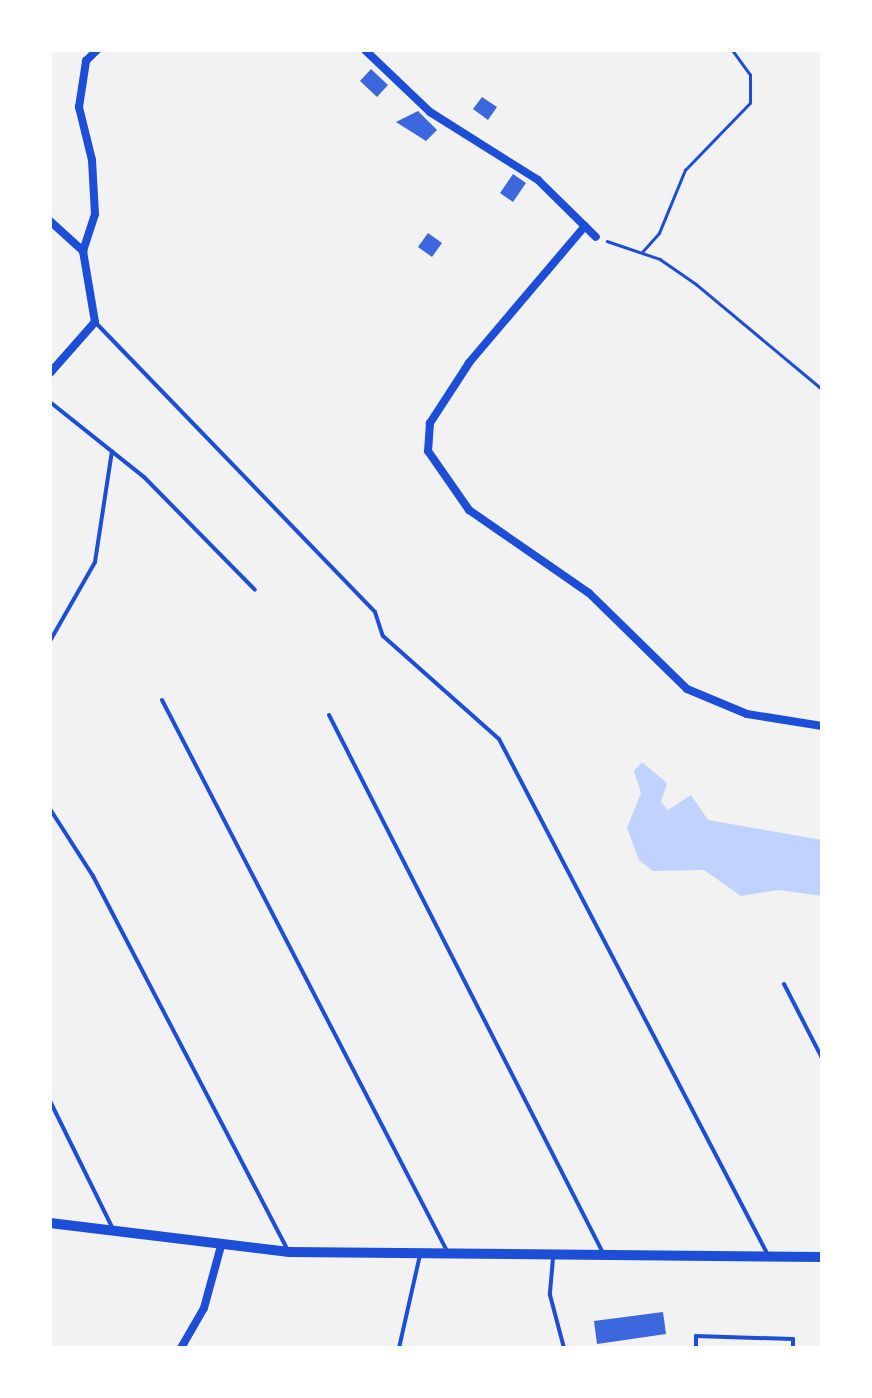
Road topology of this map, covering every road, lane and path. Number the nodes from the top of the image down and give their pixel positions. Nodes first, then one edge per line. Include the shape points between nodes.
1 (97, 50) edge
2 (365, 50) edge
3 (732, 50) edge
4 (50, 221) edge
5 (585, 226) junction
6 (596, 237) joint
7 (83, 251) junction
8 (641, 253) junction
9 (96, 322) junction
10 (50, 373) edge
11 (822, 388) edge
12 (50, 402) edge
13 (112, 451) junction
14 (255, 590) dead end
15 (50, 641) edge
16 (162, 700) dead end
17 (330, 715) dead end
18 (822, 726) edge
19 (50, 810) edge
20 (784, 984) dead end
21 (822, 1058) edge
22 (50, 1101) edge
23 (50, 1224) edge
24 (115, 1232) junction
25 (221, 1246) junction
26 (288, 1252) junction
27 (420, 1255) junction
28 (449, 1256) junction
29 (822, 1257) edge
30 (553, 1258) junction
31 (769, 1258) junction
32 (607, 1260) junction
33 (181, 1348) edge
34 (399, 1348) edge
35 (564, 1348) edge
36 (696, 1348) edge
37 (793, 1348) edge

1 - 7 street via 86,61 79,106 95,214
2 - 5 street via 430,112 538,180
3 - 8 path via 750,74 750,103 685,170 659,232
4 - 7 street
5 - 6 street
5 - 18 street via 469,363 430,423 428,451 469,510 589,592 688,689 747,714
6 - 8 path
7 - 9 street
8 - 11 path via 696,284
9 - 10 street
9 - 31 lane via 375,612 383,636 499,739
12 - 13 lane
13 - 14 lane
13 - 15 lane via 95,562
16 - 28 lane
17 - 32 lane
19 - 26 lane via 93,876
20 - 21 lane
22 - 24 lane
23 - 24 main road
24 - 25 main road
25 - 26 main road
25 - 33 street via 204,1308
26 - 27 main road
27 - 28 main road
27 - 34 lane
28 - 30 main road
29 - 31 main road
30 - 32 main road
30 - 35 lane via 550,1295
31 - 32 main road
36 - 37 lane via 696,1336 793,1339

